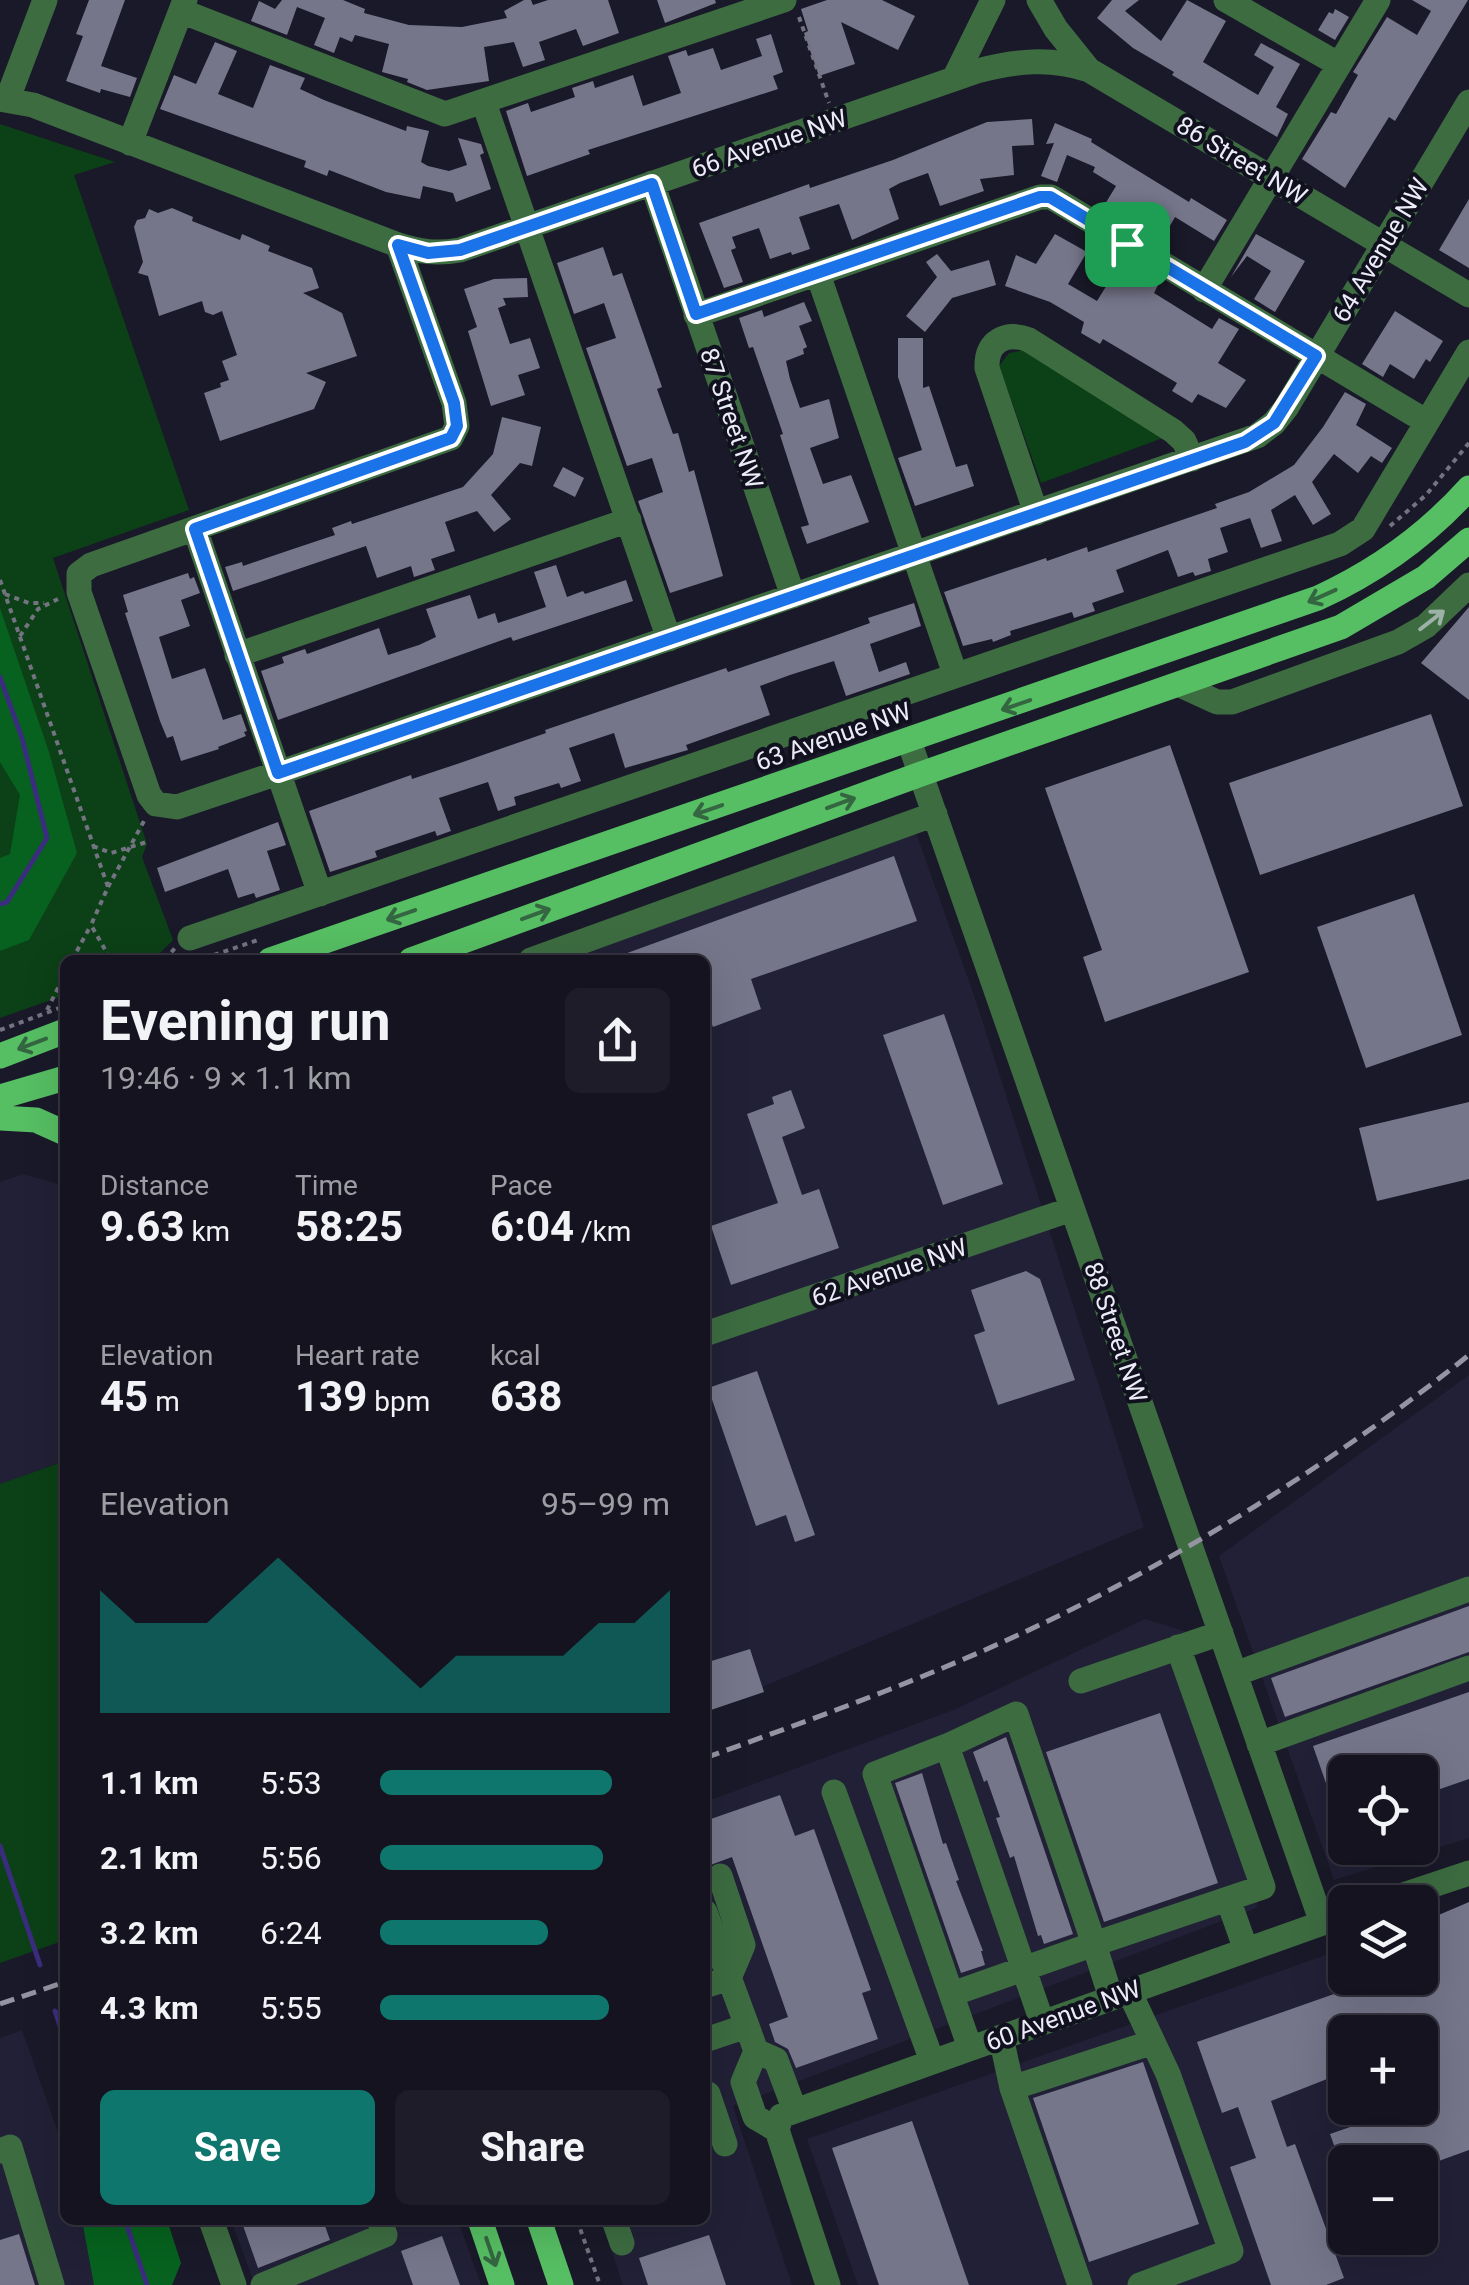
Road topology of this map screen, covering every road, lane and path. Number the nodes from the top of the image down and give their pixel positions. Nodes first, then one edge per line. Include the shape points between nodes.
1 (45, 0) edge
2 (993, 0) edge
3 (1039, 0) edge
4 (1226, 0) edge
5 (1378, 0) edge
6 (783, 1) edge
7 (183, 6) edge
8 (1338, 64) junction
9 (1089, 70) junction
10 (954, 79) junction
11 (4, 99) edge
12 (1469, 102) edge
13 (484, 103) junction
14 (829, 104) dead end
15 (130, 143) junction
16 (1271, 177) junction
17 (652, 184) junction
18 (527, 226) junction
19 (1383, 244) junction
20 (398, 245) junction
21 (818, 274) junction
22 (1204, 290) junction
23 (1469, 295) edge
24 (696, 314) junction
25 (1469, 352) edge
26 (1316, 356) junction
27 (1427, 422) junction
28 (1192, 459) junction
29 (1469, 488) edge
30 (1036, 513) junction
31 (629, 520) junction
32 (195, 529) junction
33 (1469, 540) edge
34 (914, 554) junction
35 (0, 580) edge
36 (73, 585) junction
37 (1469, 586) edge
38 (5, 594) junction
39 (793, 596) junction
40 (45, 603) junction
41 (20, 636) junction
42 (669, 639) junction
43 (237, 655) junction
44 (955, 674) junction
45 (1180, 684) junction
46 (909, 742) junction
47 (278, 773) junction
48 (920, 774) junction
49 (150, 812) junction
50 (935, 814) junction
51 (150, 842) dead end
52 (94, 846) junction
53 (127, 849) junction
54 (108, 887) junction
55 (320, 894) junction
56 (90, 925) junction
57 (190, 938) dead end
58 (464, 951) edge
59 (75, 955) edge
60 (108, 955) edge
61 (285, 955) edge
62 (545, 955) edge
63 (60, 984) edge
64 (60, 1008) edge
65 (45, 1013) junction
66 (0, 1030) edge
67 (60, 1033) edge
68 (0, 1056) edge
69 (60, 1079) edge
70 (0, 1097) edge
71 (0, 1118) edge
72 (60, 1131) edge
73 (1072, 1208) junction
74 (710, 1332) edge
75 (1469, 1590) edge
76 (1220, 1632) junction
77 (1178, 1647) junction
78 (1469, 1668) edge
79 (1082, 1680) dead end
80 (1239, 1685) junction
81 (1201, 1710) junction
82 (1260, 1744) junction
83 (947, 1746) junction
84 (834, 1792) dead end
85 (1469, 1873) edge
86 (720, 1876) dead end
87 (1433, 1885) edge
88 (1228, 1899) junction
89 (1328, 1905) edge
90 (1328, 1921) edge
91 (710, 1940) edge
92 (1094, 1944) junction
93 (1246, 1950) junction
94 (1024, 1970) junction
95 (717, 1982) edge
96 (952, 1994) junction
97 (1120, 1995) junction
98 (1042, 2022) junction
99 (747, 2026) junction
100 (1002, 2037) junction
101 (710, 2038) edge
102 (1153, 2042) junction
103 (970, 2048) junction
104 (756, 2051) junction
105 (932, 2062) junction
106 (742, 2082) junction
107 (1012, 2088) junction
108 (710, 2094) edge
109 (710, 2105) edge
110 (784, 2119) junction
111 (725, 2144) dead end
112 (0, 2151) edge
113 (213, 2225) edge
114 (381, 2225) edge
115 (482, 2225) edge
116 (541, 2225) edge
117 (579, 2225) edge
118 (52, 2285) edge
119 (234, 2285) edge
120 (263, 2285) edge
121 (502, 2285) edge
122 (562, 2285) edge
123 (600, 2285) edge
124 (828, 2285) edge
125 (1080, 2285) edge
126 (1140, 2285) edge

1 - 11 street
2 - 10 street
3 - 9 street, 86 Street NW
4 - 8 street
5 - 8 street
6 - 13 street
6 - 14 path via 795,5
7 - 13 street via 432,111 454,113
7 - 15 street
8 - 16 street
9 - 10 street, 66 Avenue NW via 1025,62
9 - 16 street, 86 Street NW
10 - 17 street, 66 Avenue NW
11 - 15 street, 66 Avenue NW
12 - 19 street, 64 Avenue NW
13 - 18 street
15 - 20 street, 66 Avenue NW
16 - 19 street, 86 Street NW
16 - 22 street
17 - 18 street, 66 Avenue NW
17 - 24 street, 87 Street NW
18 - 20 street, 66 Avenue NW via 450,252
18 - 31 street
19 - 23 street, 86 Street NW
19 - 26 street, 64 Avenue NW
20 - 32 street via 454,403 451,438
21 - 22 street via 1050,197
21 - 24 street
21 - 34 street
22 - 26 street
24 - 39 street, 87 Street NW
25 - 27 street
26 - 27 street
26 - 28 street, 64 Avenue NW via 1274,423 1245,442
27 - 44 street via 1353,538
28 - 30 street, 64 Avenue NW
28 - 30 street via 1174,431 1029,340 1003,338 990,350 987,368
29 -> 46 main road, 63 Avenue NW via 1406,548 1346,585
30 - 34 street, 64 Avenue NW
31 - 42 street
31 - 43 street
32 - 36 street via 91,565
32 - 43 street
33 - 45 main road via 1426,577 1341,627
34 - 39 street, 64 Avenue NW
34 - 44 street
35 - 38 path
36 - 40 path
36 - 49 street
45 -> 37 street via 1232,702 1398,642
38 - 40 path
38 - 41 path
39 - 42 street, 64 Avenue NW
40 - 41 path
41 - 52 path
42 - 47 street, 64 Avenue NW
43 - 47 street
44 - 55 street
45 - 48 main road
46 - 48 street, 88 Street NW
46 -> 61 main road, 63 Avenue NW
47 - 49 street, 64 Avenue NW
47 - 55 street
48 - 50 street, 88 Street NW
58 -> 48 main road
49 - 53 path
50 - 62 street
50 - 73 street, 88 Street NW
51 - 53 path
52 - 53 path via 104,852
52 - 54 path
53 - 54 path
54 - 56 path
55 - 57 street
56 - 59 path
56 - 60 path
63 - 65 path
64 - 65 path
65 - 66 path
67 -> 68 main road
69 - 70 main road
71 - 72 main road via 36,1120
73 - 74 street, 62 Avenue NW
73 - 76 street, 88 Street NW
75 - 80 street
76 - 77 street
76 - 80 street, 88 Street NW
77 - 79 street
77 - 81 street
78 - 82 street
80 - 81 street
80 - 82 street, 88 Street NW
81 - 88 street via 1262,1887
82 - 89 street, 88 Street NW
83 - 92 street via 1016,1714
83 - 94 street
83 - 96 street via 874,1774
84 - 105 street
85 - 87 street
86 - 95 street via 743,1944
88 - 92 street
88 - 93 street
90 - 93 street, 60 Avenue NW
91 - 95 street
92 - 94 street
92 - 97 street
93 - 97 street, 60 Avenue NW
94 - 96 street
94 - 98 street
95 - 99 street
96 - 103 street
97 - 98 street, 60 Avenue NW
97 - 102 street
98 - 100 street, 60 Avenue NW
99 - 101 street
99 - 104 street
100 - 103 street, 60 Avenue NW
100 - 107 street
102 - 107 street
102 - 126 street via 1231,2251
103 - 105 street, 60 Avenue NW
104 - 106 street
104 - 110 street via 776,2060
105 - 110 street, 60 Avenue NW
106 - 108 street
106 - 110 street via 755,2116
107 - 125 street
109 - 111 street
110 - 124 street
112 - 118 street via 10,2147
113 - 119 street
114 - 120 street via 385,2235
115 -> 121 main road
116 - 122 main road
117 - 123 path

